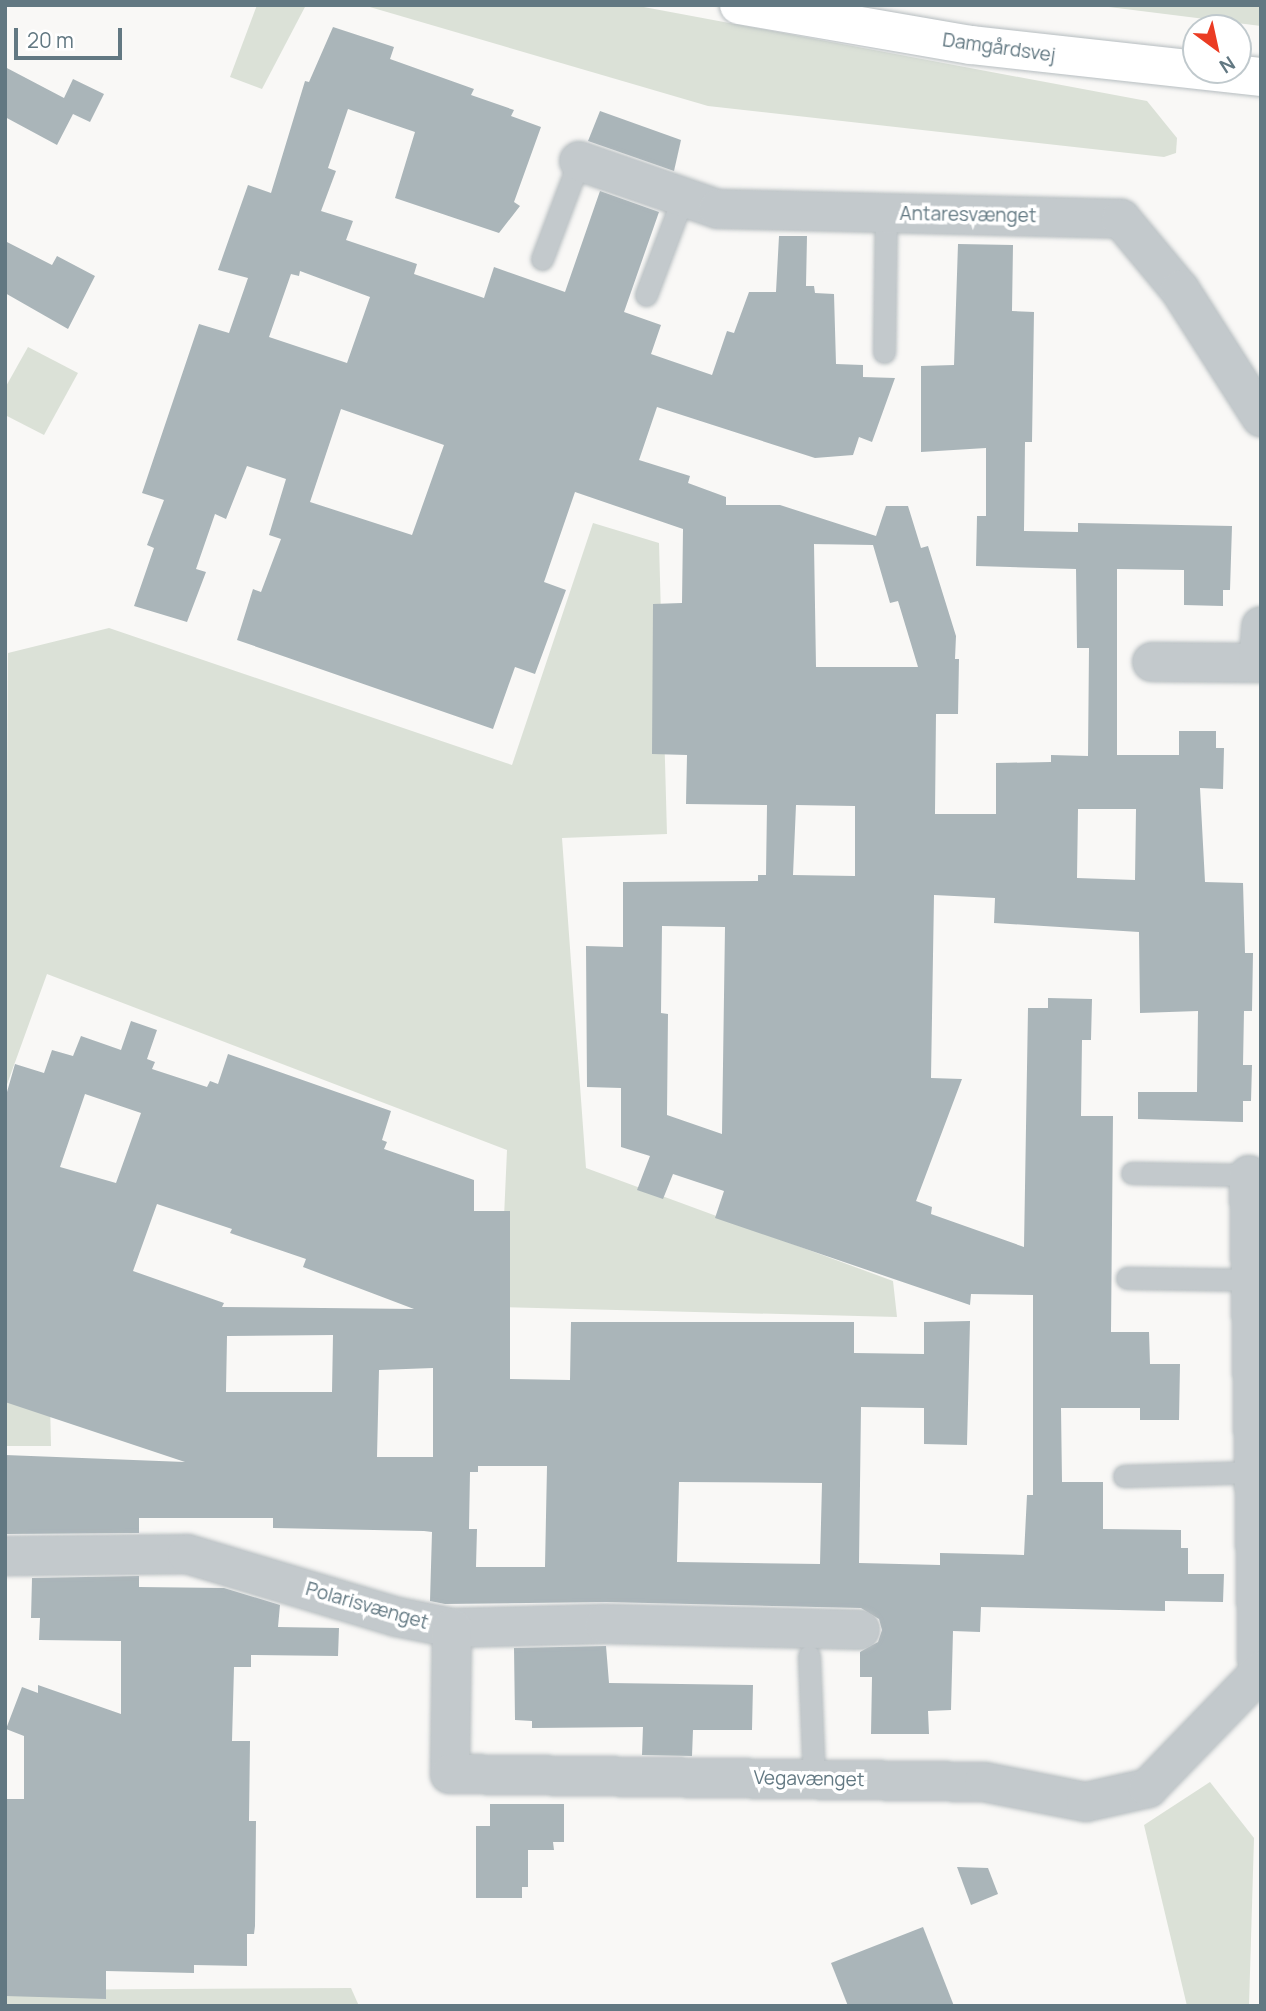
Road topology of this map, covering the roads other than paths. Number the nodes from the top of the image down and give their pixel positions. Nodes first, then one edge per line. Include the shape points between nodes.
1 (739, 5) edge
2 (1261, 77) edge
3 (579, 162) joint
4 (683, 197) junction
5 (886, 213) junction
6 (542, 259) dead end
7 (646, 295) dead end
8 (884, 352) dead end
9 (1257, 409) edge
10 (1261, 626) edge
11 (1152, 662) dead end
12 (1132, 1173) dead end
13 (1249, 1175) joint
14 (1127, 1278) dead end
15 (1250, 1280) junction
16 (1252, 1472) junction
17 (1124, 1476) dead end
18 (5, 1556) edge
19 (452, 1628) junction
20 (860, 1630) dead end
21 (809, 1656) dead end
22 (1259, 1671) edge
23 (814, 1779) junction

1 - 2 street, Damgårdsvej via 971,45
3 - 4 street, Antaresvænget
3 - 6 lane
4 - 5 street, Antaresvænget via 718,209
4 - 7 lane
5 - 8 lane
5 - 9 street, Antaresvænget via 1121,219 1180,290
10 - 11 street via 1258,663
12 - 13 lane
13 - 15 street
14 - 15 lane
15 - 16 street
16 - 17 lane
16 - 22 street
18 - 19 street, Polarisvænget via 187,1554 397,1617
19 - 20 street, Polarisvænget via 605,1625
19 - 23 street, Vegavænget via 450,1774
21 - 23 lane
22 - 23 street, Vegavænget via 1148,1788 1086,1802 984,1782

